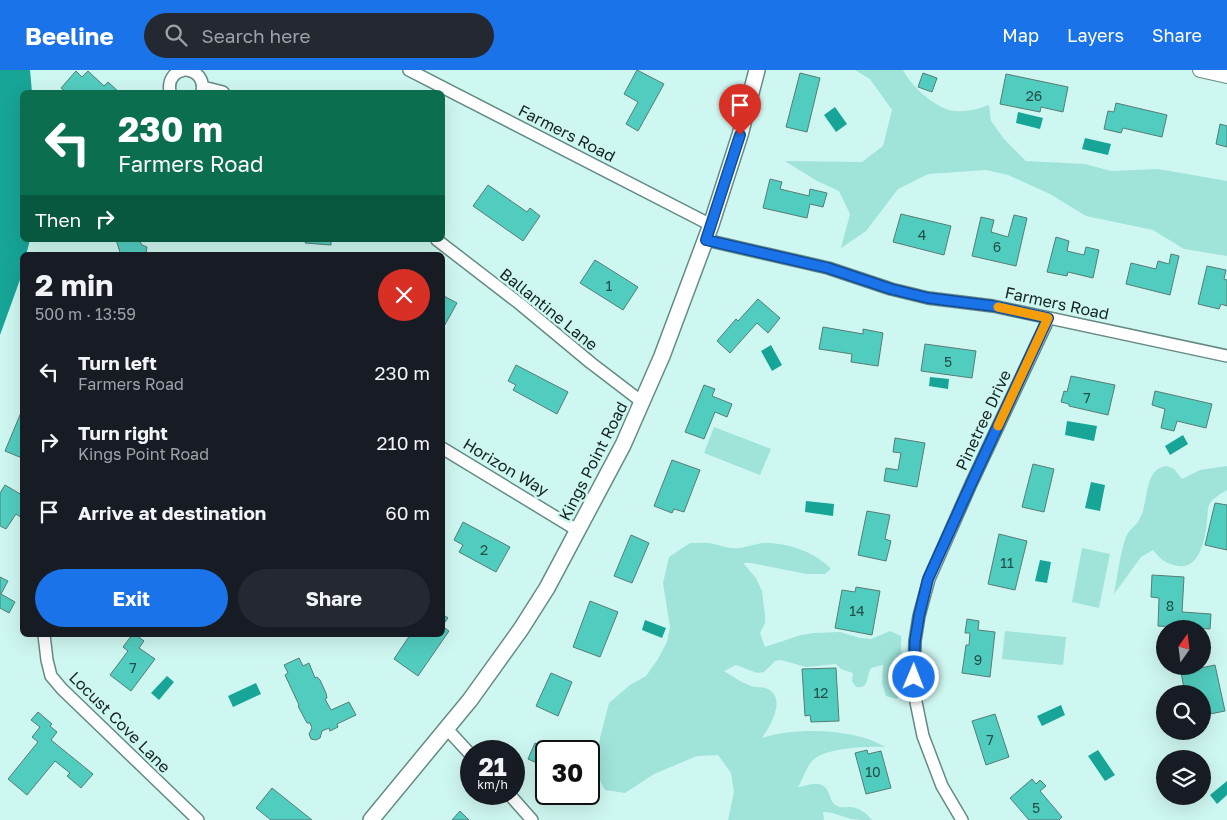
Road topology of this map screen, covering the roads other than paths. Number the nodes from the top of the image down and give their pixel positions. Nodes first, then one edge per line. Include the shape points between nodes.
1 (186, 70) edge
2 (409, 70) edge
3 (757, 70) edge
4 (1200, 70) edge
5 (1227, 76) edge
6 (170, 90) edge
7 (202, 90) edge
8 (711, 225) junction
9 (706, 240) junction
10 (440, 242) edge
11 (1048, 318) junction
12 (1227, 356) edge
13 (642, 402) junction
14 (445, 450) edge
15 (578, 530) junction
16 (44, 637) edge
17 (447, 729) junction
18 (460, 743) edge
19 (519, 805) edge
20 (198, 820) edge
21 (371, 820) edge
22 (532, 820) edge
23 (962, 820) edge

1 - 6 street via 175,74 169,84
1 - 7 street via 199,76
2 - 8 street, Farmers Road
3 - 8 main road, Kings Point Road
4 - 5 street
8 - 9 main road, Kings Point Road
9 - 11 street, Farmers Road via 828,268 928,298 993,306
9 - 13 main road, Kings Point Road
10 - 13 street, Ballantine Lane
11 - 12 street, Farmers Road
11 - 23 street, Pinetree Drive via 928,579 919,616 914,677 923,736 942,786
13 - 15 main road, Kings Point Road
14 - 15 street, Horizon Way
15 - 17 main road, Kings Point Road via 521,629
16 - 20 street, Locust Cove Lane via 51,676
17 - 18 street
17 - 21 main road, Kings Point Road
19 - 22 street

